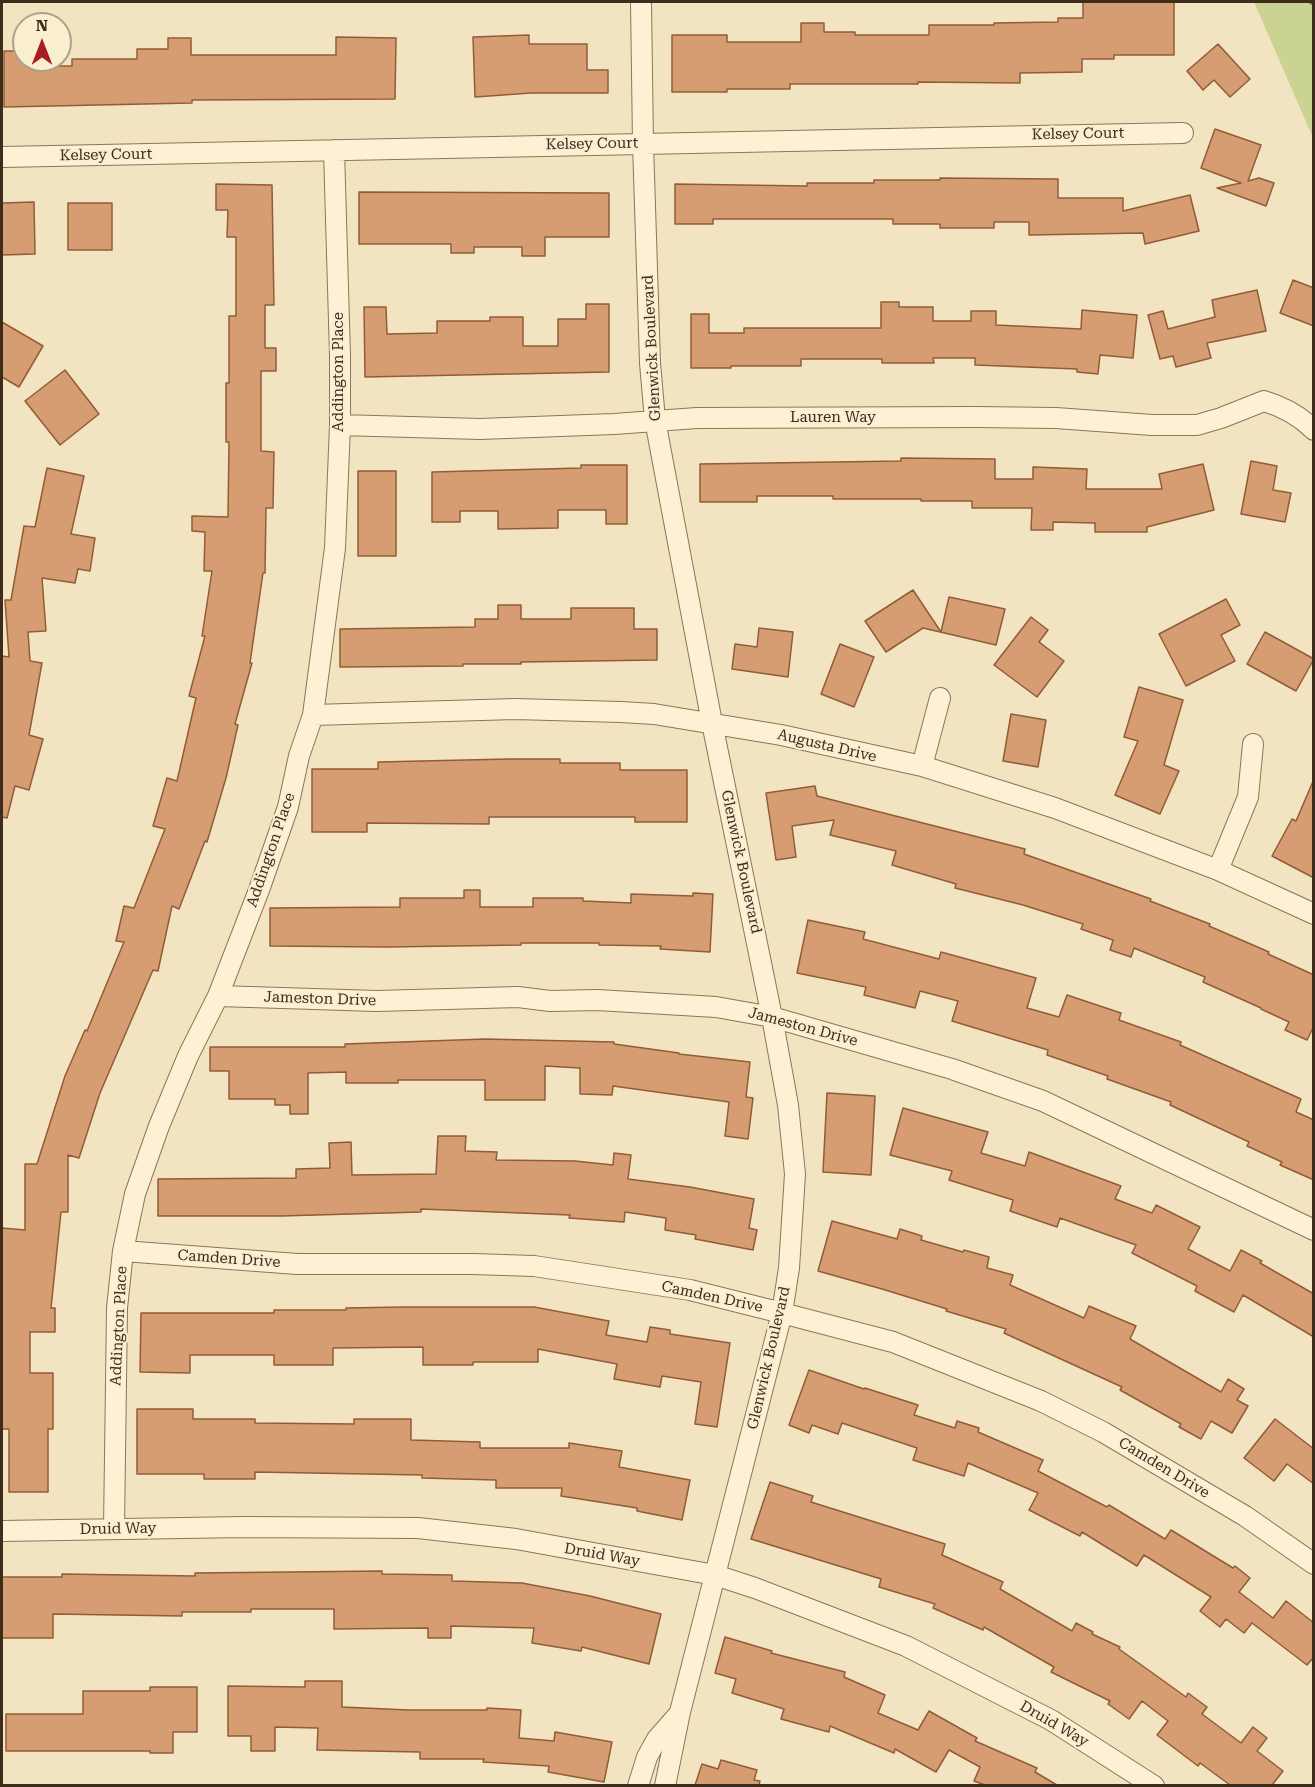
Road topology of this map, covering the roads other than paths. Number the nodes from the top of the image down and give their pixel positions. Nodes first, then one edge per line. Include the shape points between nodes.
1 (641, 2) edge
2 (1183, 133) dead end
3 (643, 143) junction
4 (334, 150) junction
5 (2, 157) edge
6 (655, 420) junction
7 (340, 425) junction
8 (1314, 430) edge
9 (940, 698) dead end
10 (313, 715) junction
11 (712, 723) junction
12 (1252, 744) dead end
13 (922, 766) junction
14 (1218, 870) junction
15 (1314, 914) edge
16 (218, 996) junction
17 (772, 1017) junction
18 (1314, 1230) edge
19 (123, 1251) junction
20 (782, 1312) junction
21 (114, 1529) junction
22 (2, 1532) edge
23 (1314, 1564) edge
24 (715, 1575) junction
25 (680, 1712) junction
26 (638, 1785) edge
27 (665, 1785) edge
28 (1154, 1785) edge

1 - 3 street, Glenwick Boulevard
2 - 3 street, Kelsey Court
3 - 4 street, Kelsey Court
3 - 6 street, Glenwick Boulevard
4 - 5 street, Kelsey Court
4 - 7 street, Addington Place
6 - 7 street, Lauren Way via 480,429
6 - 8 street, Lauren Way via 976,417 1197,425 1264,401 1302,418
6 - 11 street, Glenwick Boulevard
7 - 10 street, Addington Place via 335,548
9 - 13 street
10 - 11 street, Augusta Drive via 515,709 654,714
10 - 16 street, Addington Place via 288,807
11 - 13 street, Augusta Drive
11 - 17 street, Glenwick Boulevard
12 - 14 street via 1248,797
13 - 14 street, Augusta Drive via 1055,808
14 - 15 street, Augusta Drive
16 - 17 street, Jameston Drive via 377,1001 518,997 716,1007
16 - 19 street, Addington Place via 159,1126 135,1194
17 - 18 street, Jameston Drive via 952,1069 1043,1101
17 - 20 street, Glenwick Boulevard via 795,1174
19 - 20 street, Camden Drive via 297,1264 534,1266 690,1290
19 - 21 street, Addington Place via 117,1308
20 - 23 street, Camden Drive via 893,1342 1041,1401 1103,1432 1245,1516
20 - 24 street, Glenwick Boulevard
21 - 22 street, Druid Way
21 - 24 street, Druid Way via 418,1528 516,1539
24 - 25 street, Glenwick Boulevard
24 - 28 street, Druid Way via 906,1646 1052,1720
25 - 26 street, Glenwick Boulevard via 657,1739
25 - 27 street, Glenwick Boulevard

